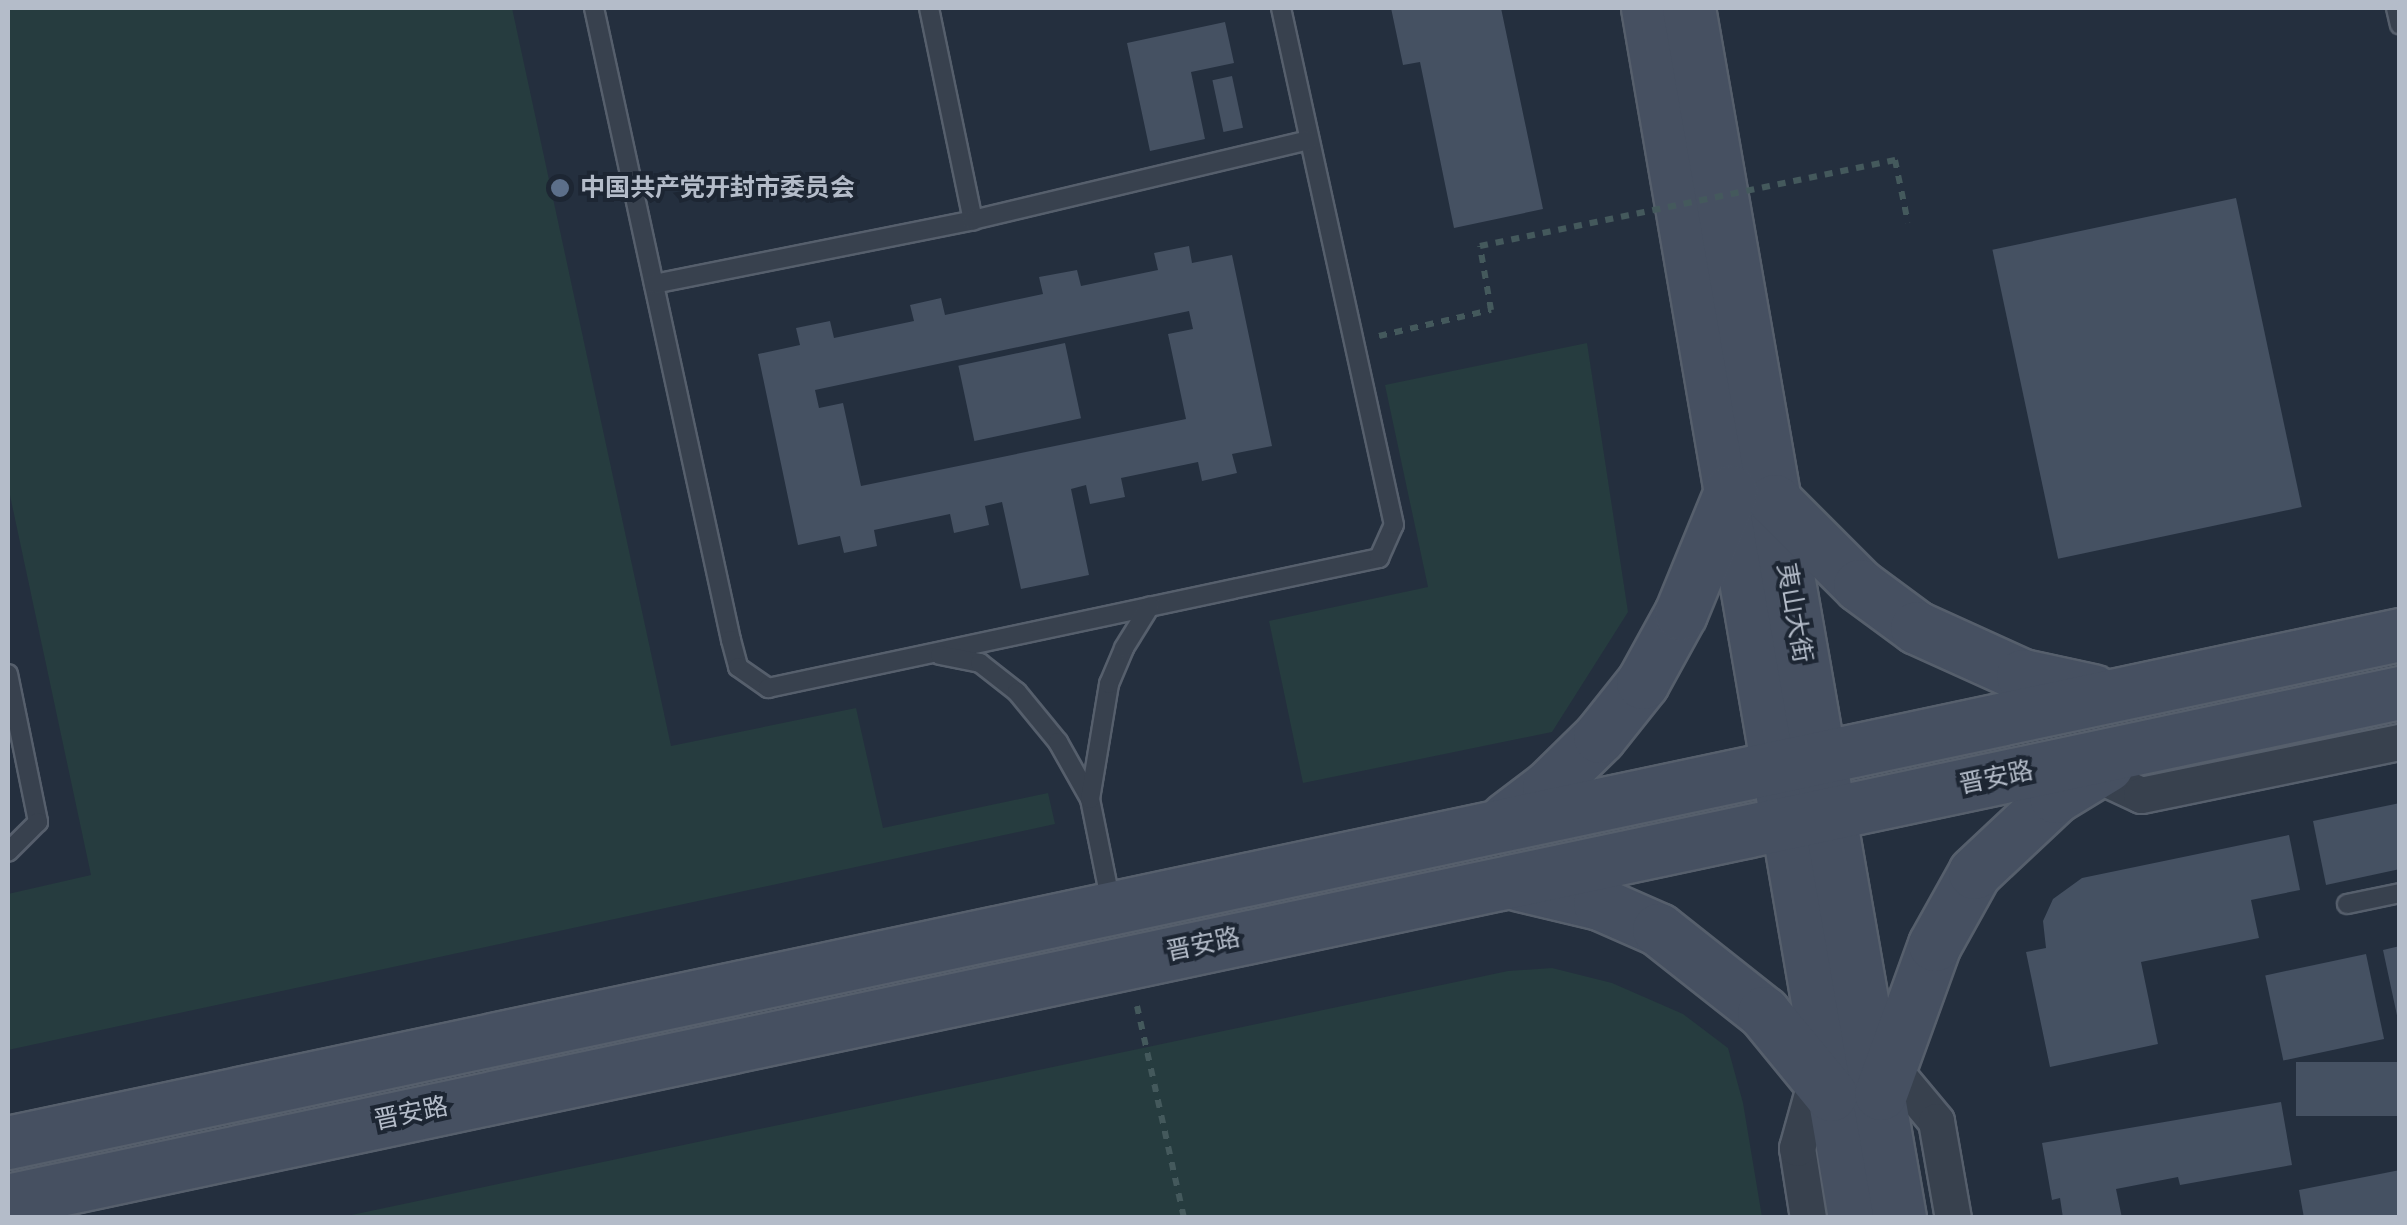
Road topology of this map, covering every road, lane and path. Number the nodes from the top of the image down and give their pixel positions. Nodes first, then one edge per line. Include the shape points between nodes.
1 (594, 8) edge
2 (930, 8) edge
3 (1281, 8) edge
4 (1648, 8) edge
5 (1689, 8) edge
6 (2396, 8) edge
7 (2400, 24) edge
8 (1309, 140) junction
9 (972, 220) junction
10 (1908, 222) dead end
11 (654, 284) junction
12 (1354, 342) junction
13 (1753, 497) junction
14 (1150, 606) junction
15 (2400, 635) edge
16 (929, 653) junction
17 (8, 674) edge
18 (2400, 693) edge
19 (2120, 694) junction
20 (2400, 742) edge
21 (1798, 761) junction
22 (2101, 761) junction
23 (1090, 799) junction
24 (1808, 817) junction
25 (1499, 824) junction
26 (8, 852) edge
27 (1504, 881) junction
28 (2400, 893) edge
29 (2348, 904) dead end
30 (1112, 906) junction
31 (1127, 961) junction
32 (1853, 1071) junction
33 (8, 1143) edge
34 (8, 1202) edge
35 (1184, 1218) edge
36 (1808, 1218) edge
37 (1855, 1218) edge
38 (1900, 1218) edge
39 (1953, 1218) edge

1 - 11 lane
2 - 9 lane
3 - 8 lane
4 - 13 main road, 夷山大街
5 - 13 main road, 夷山大街
6 - 7 lane
8 - 9 lane
8 - 12 lane
9 - 11 lane
10 - 12 path, bridge via 1896,160 1480,246 1490,310
11 - 16 lane via 738,667 768,688
12 - 14 lane via 1394,525 1379,558
13 - 19 main road via 1917,628 2023,676
13 - 21 main road, 夷山大街
13 - 25 main road via 1643,683 1600,737
14 - 16 lane
14 - 23 lane via 1109,684
15 - 19 main road
16 - 23 lane via 980,663 1017,692 1058,742
17 - 26 lane via 38,822
18 - 22 main road, 晋安路
19 - 21 main road
20 - 22 street via 2140,795
21 - 24 main road, 夷山大街
21 - 25 main road
22 - 24 main road, 晋安路
22 - 32 main road via 1974,873
23 - 30 lane
24 - 27 main road, 晋安路
24 - 32 main road, 夷山大街
25 - 30 main road
27 - 31 main road, 晋安路
27 - 32 main road via 1600,904 1659,930 1764,1013
28 - 29 lane
30 - 33 main road
31 - 34 main road, 晋安路
31 - 35 path
32 - 36 street via 1797,1148
32 - 37 main road, 夷山大街
32 - 38 main road, 夷山大街
32 - 39 street via 1936,1121

